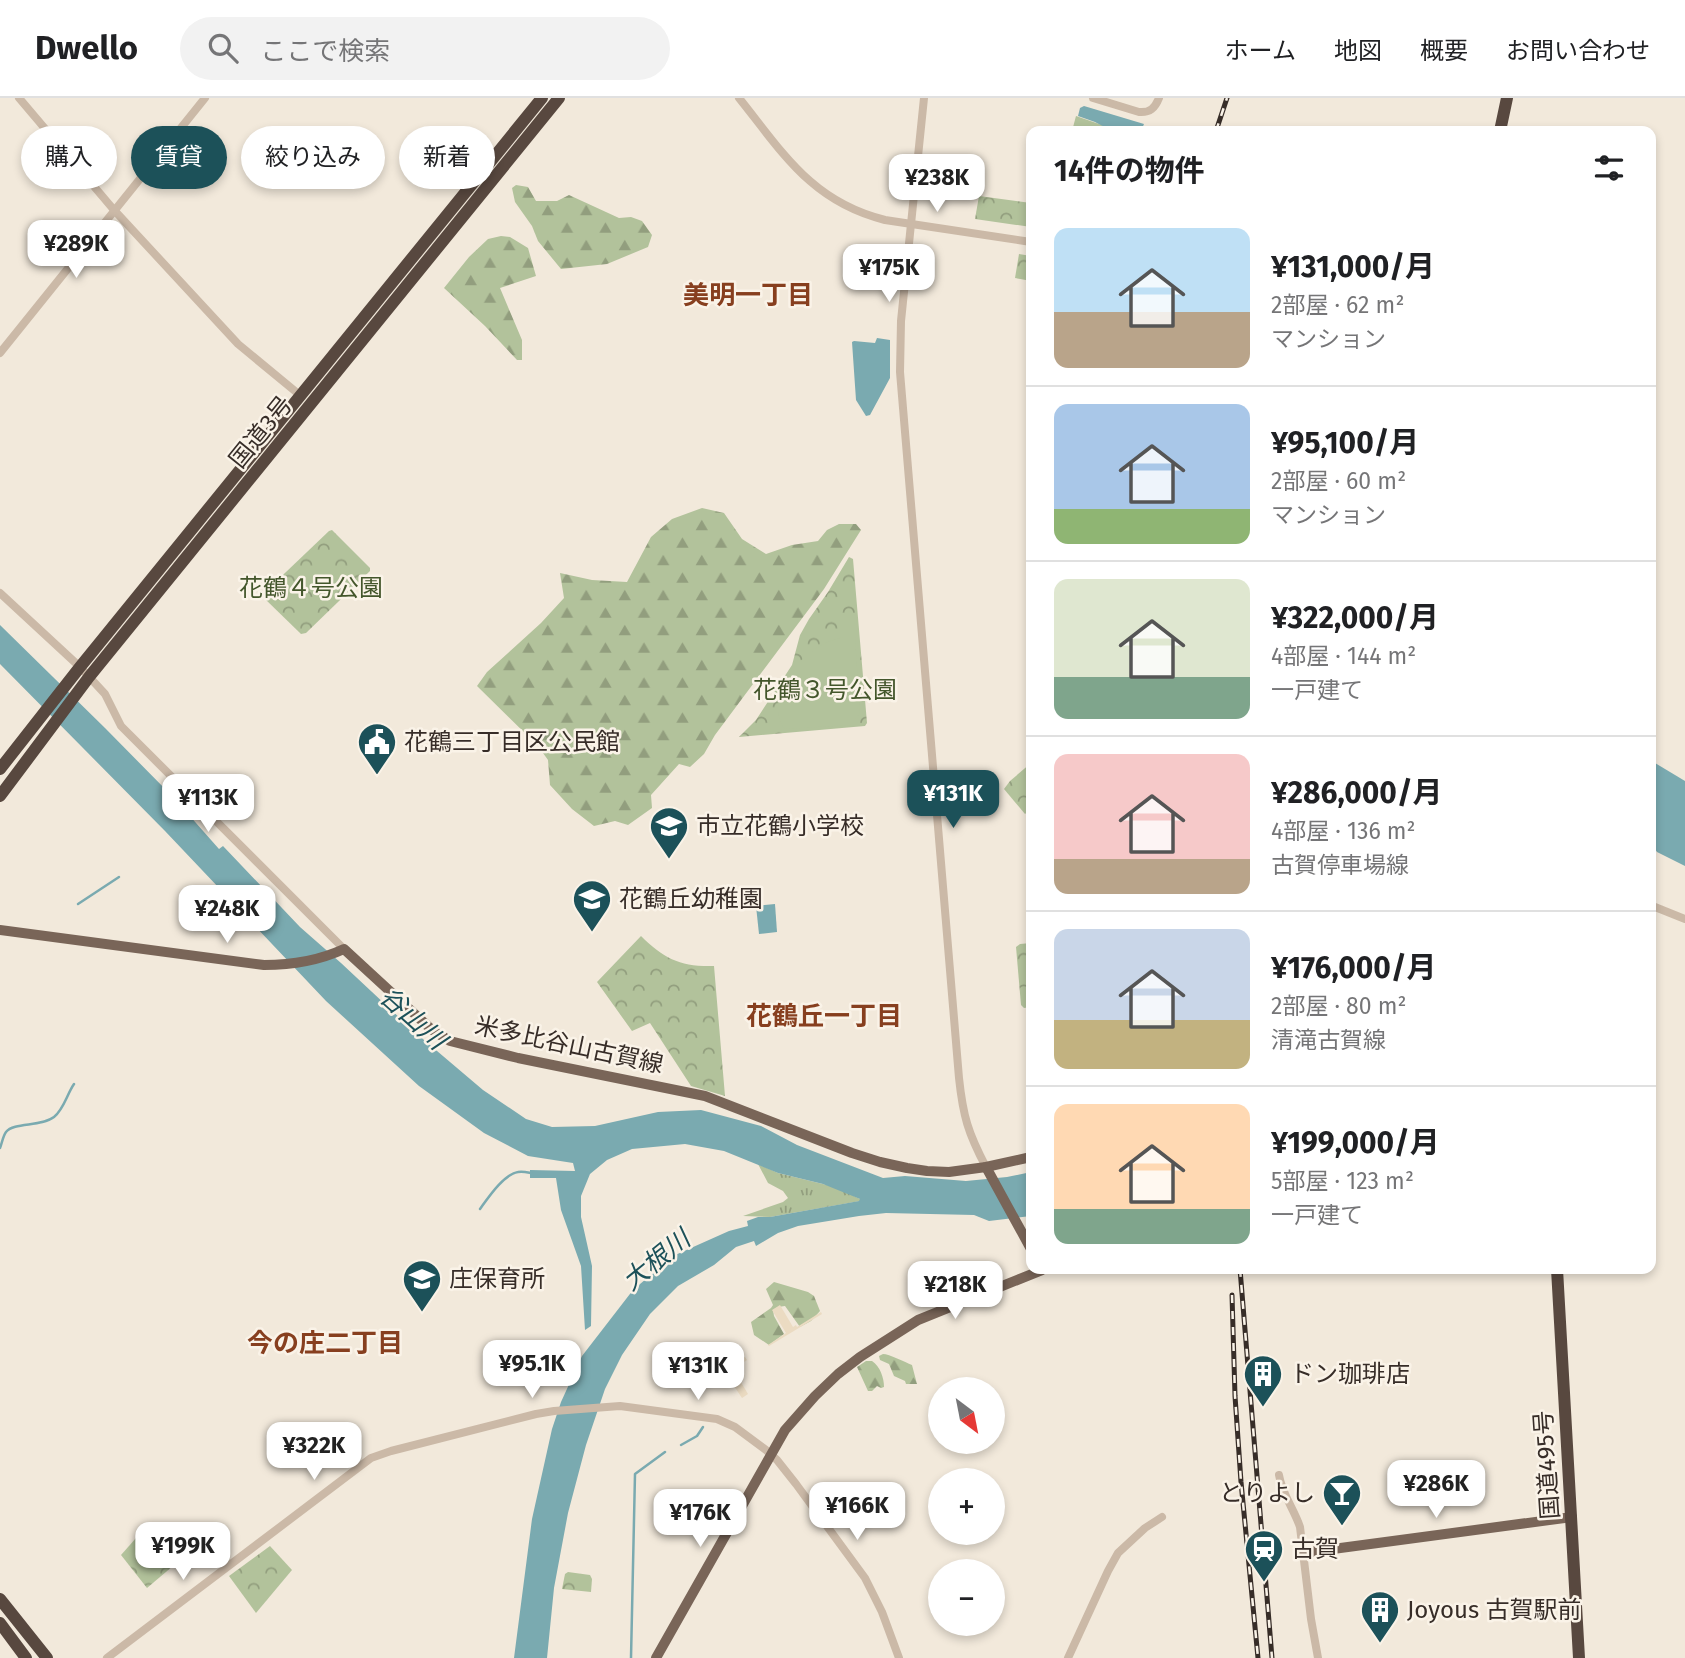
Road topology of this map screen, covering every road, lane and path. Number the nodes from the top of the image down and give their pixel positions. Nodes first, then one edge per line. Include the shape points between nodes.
1 (19, 98) edge
2 (205, 98) edge
3 (542, 98) edge
4 (559, 98) edge
5 (739, 98) edge
6 (924, 98) edge
7 (1093, 98) edge
8 (1158, 98) edge
9 (1507, 98) edge
10 (1501, 126) edge
11 (114, 210) junction
12 (911, 225) junction
13 (1026, 241) edge
14 (0, 353) edge
15 (301, 396) junction
16 (0, 593) edge
17 (80, 678) junction
18 (0, 769) edge
19 (0, 796) edge
20 (1656, 907) edge
21 (1685, 919) edge
22 (0, 930) edge
23 (344, 949) junction
24 (1026, 1159) edge
25 (989, 1171) junction
26 (1026, 1240) edge
27 (1031, 1274) edge
28 (1557, 1274) edge
29 (772, 1455) junction
30 (1279, 1475) dead end
31 (1162, 1517) dead end
32 (1572, 1517) junction
33 (1303, 1553) junction
34 (0, 1599) edge
35 (0, 1623) edge
36 (26, 1658) edge
37 (47, 1658) edge
38 (107, 1658) edge
39 (656, 1658) edge
40 (899, 1658) edge
41 (1068, 1658) edge
42 (1318, 1658) edge
43 (1579, 1658) edge

1 - 11 street
2 - 11 street
3 - 15 highway, 国道3号
4 - 17 highway, 国道3号
5 - 12 street via 792,163 837,202 867,215
6 - 12 street
7 - 8 street via 1146,113
9 - 10 highway
11 - 14 street
11 - 15 street via 238,344
12 - 13 street
12 - 25 street via 900,355 908,463 959,1078 966,1124
15 - 17 highway, 国道3号
16 - 17 street
17 - 18 highway, 国道3号
17 - 19 highway, 国道3号
17 - 23 street via 105,694 121,726
20 - 21 street
22 - 23 main road via 264,965 297,964
23 - 25 main road, 米多比谷山古賀線 via 450,1041 705,1096 880,1162 938,1172
24 - 25 main road, 米多比谷山古賀線
25 - 26 main road
27 - 29 main road via 918,1320 860,1357 815,1396 785,1430
28 - 32 highway, 国道495号
29 - 38 street via 717,1419 620,1406 536,1414 391,1451 371,1458
29 - 39 main road
29 - 40 street via 865,1578
30 - 33 street via 1300,1527
31 - 41 street via 1118,1553
32 - 33 main road
32 - 43 highway, 国道495号
33 - 42 street
34 - 37 highway
35 - 36 highway

